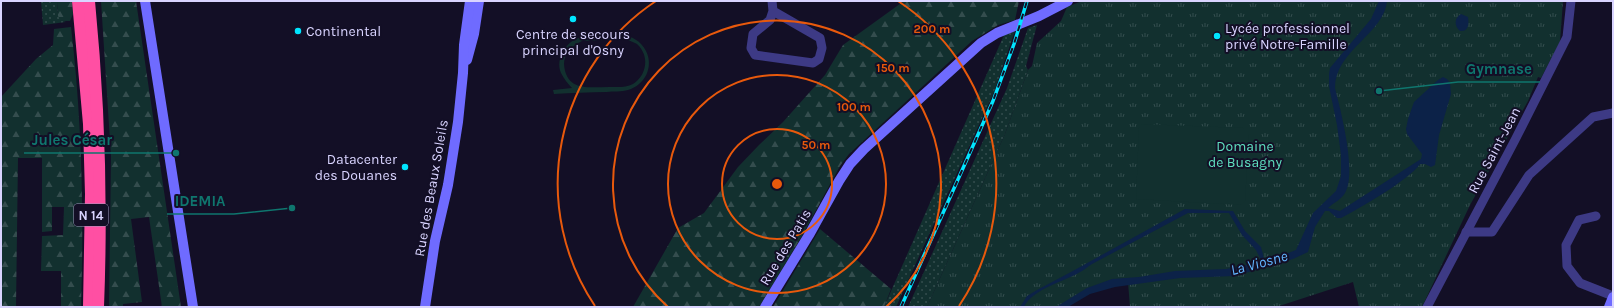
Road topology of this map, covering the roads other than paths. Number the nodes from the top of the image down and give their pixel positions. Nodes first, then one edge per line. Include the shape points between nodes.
1 (78, 1) edge
2 (89, 1) edge
3 (145, 1) edge
4 (470, 1) edge
5 (479, 1) edge
6 (772, 1) edge
7 (1068, 1) edge
8 (1571, 1) edge
9 (773, 11) junction
10 (463, 74) junction
11 (1613, 113) edge
12 (1596, 216) dead end
13 (1466, 232) junction
14 (1613, 297) edge
15 (89, 307) edge
16 (98, 307) edge
17 (193, 307) edge
18 (425, 307) edge
19 (765, 307) edge
20 (1427, 307) edge
21 (1609, 307) edge

1 - 15 highway, N 14 via 89,124
2 - 16 highway, N 14 via 94,49 100,178
3 - 17 main road
4 - 10 main road, Rue des Beaux Soleils
5 - 10 main road, Rue des Beaux Soleils via 474,34
6 - 9 street
7 - 19 main road, Rue des Patis via 981,43 853,160
8 - 13 street, Rue Saint-Jean via 1567,37
9 - 9 street via 820,38 822,48 819,59 813,63 755,55 751,48 753,34 770,20
10 - 18 main road, Rue des Beaux Soleils via 450,172 436,234
11 - 13 street via 1592,117 1529,176 1492,232
12 - 14 street via 1578,220 1566,245 1567,266 1580,283
13 - 20 street, Rue Saint-Jean
14 - 21 main road

